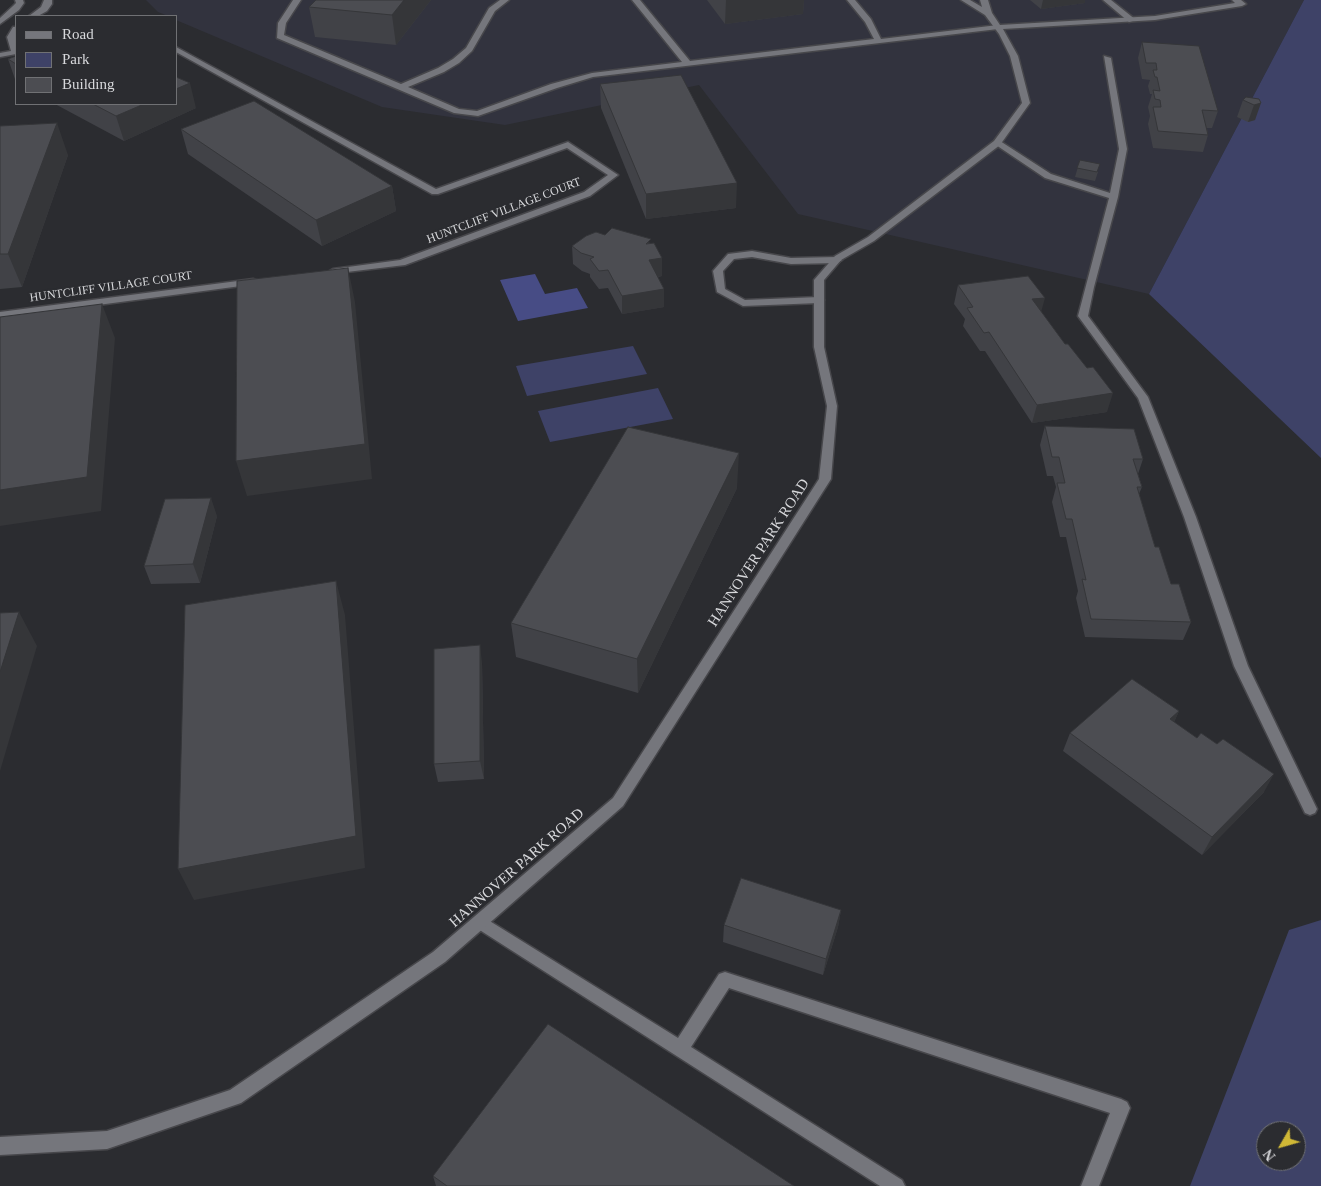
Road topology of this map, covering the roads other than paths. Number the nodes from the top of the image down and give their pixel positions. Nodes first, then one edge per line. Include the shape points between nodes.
1 (19, 0) edge
2 (48, 0) edge
3 (297, 0) edge
4 (505, 0) edge
5 (636, 0) edge
6 (850, 0) edge
7 (965, 0) edge
8 (984, 0) edge
9 (1107, 0) edge
10 (1236, 0) edge
11 (988, 13) junction
12 (35, 15) edge
13 (1132, 20) junction
14 (0, 22) edge
15 (998, 27) junction
16 (15, 31) edge
17 (879, 41) junction
18 (15, 49) edge
19 (178, 50) edge
20 (15, 52) edge
21 (0, 55) edge
22 (1107, 58) dead end
23 (688, 64) junction
24 (401, 87) junction
25 (997, 143) junction
26 (1114, 197) junction
27 (837, 260) junction
28 (323, 273) edge
29 (265, 280) edge
30 (819, 300) junction
31 (0, 315) edge
32 (1310, 809) dead end
33 (480, 922) junction
34 (680, 1049) junction
35 (0, 1146) edge
36 (896, 1186) edge
37 (1090, 1186) edge

1 - 14 street via 16,8
2 - 12 street via 44,9
3 - 24 street via 282,24 280,36
4 - 24 street via 492,10 469,48 456,62
5 - 23 street
6 - 17 street via 868,21
7 - 11 street, HANNOVER PARK ROAD
8 - 11 street, HANNOVER PARK ROAD
9 - 13 street
10 - 13 street via 1242,4
11 - 15 street, HANNOVER PARK ROAD
13 - 15 street
15 - 17 street
15 - 25 street, HANNOVER PARK ROAD via 1014,56 1026,103
16 - 18 street via 11,37
17 - 23 street
19 - 28 street, HUNTCLIFF VILLAGE COURT via 435,192 568,145 614,175 587,194 402,263
20 - 21 street
22 - 26 street via 1123,149
23 - 24 street via 592,75 478,114 457,111
25 - 26 street via 1048,176
25 - 27 street, HANNOVER PARK ROAD via 872,239
26 - 32 street via 1083,316 1143,397 1190,517 1241,666
27 - 30 street, HANNOVER PARK ROAD via 819,280
27 - 30 street via 791,261 752,254 738,255 731,256 718,272 720,290 744,303
29 - 31 street, HUNTCLIFF VILLAGE COURT
30 - 33 street, HANNOVER PARK ROAD via 820,347 832,406 825,479 618,802
33 - 34 street
33 - 35 street, HANNOVER PARK ROAD via 439,957 235,1097 107,1140
34 - 36 street
34 - 37 street via 725,979 1121,1108

